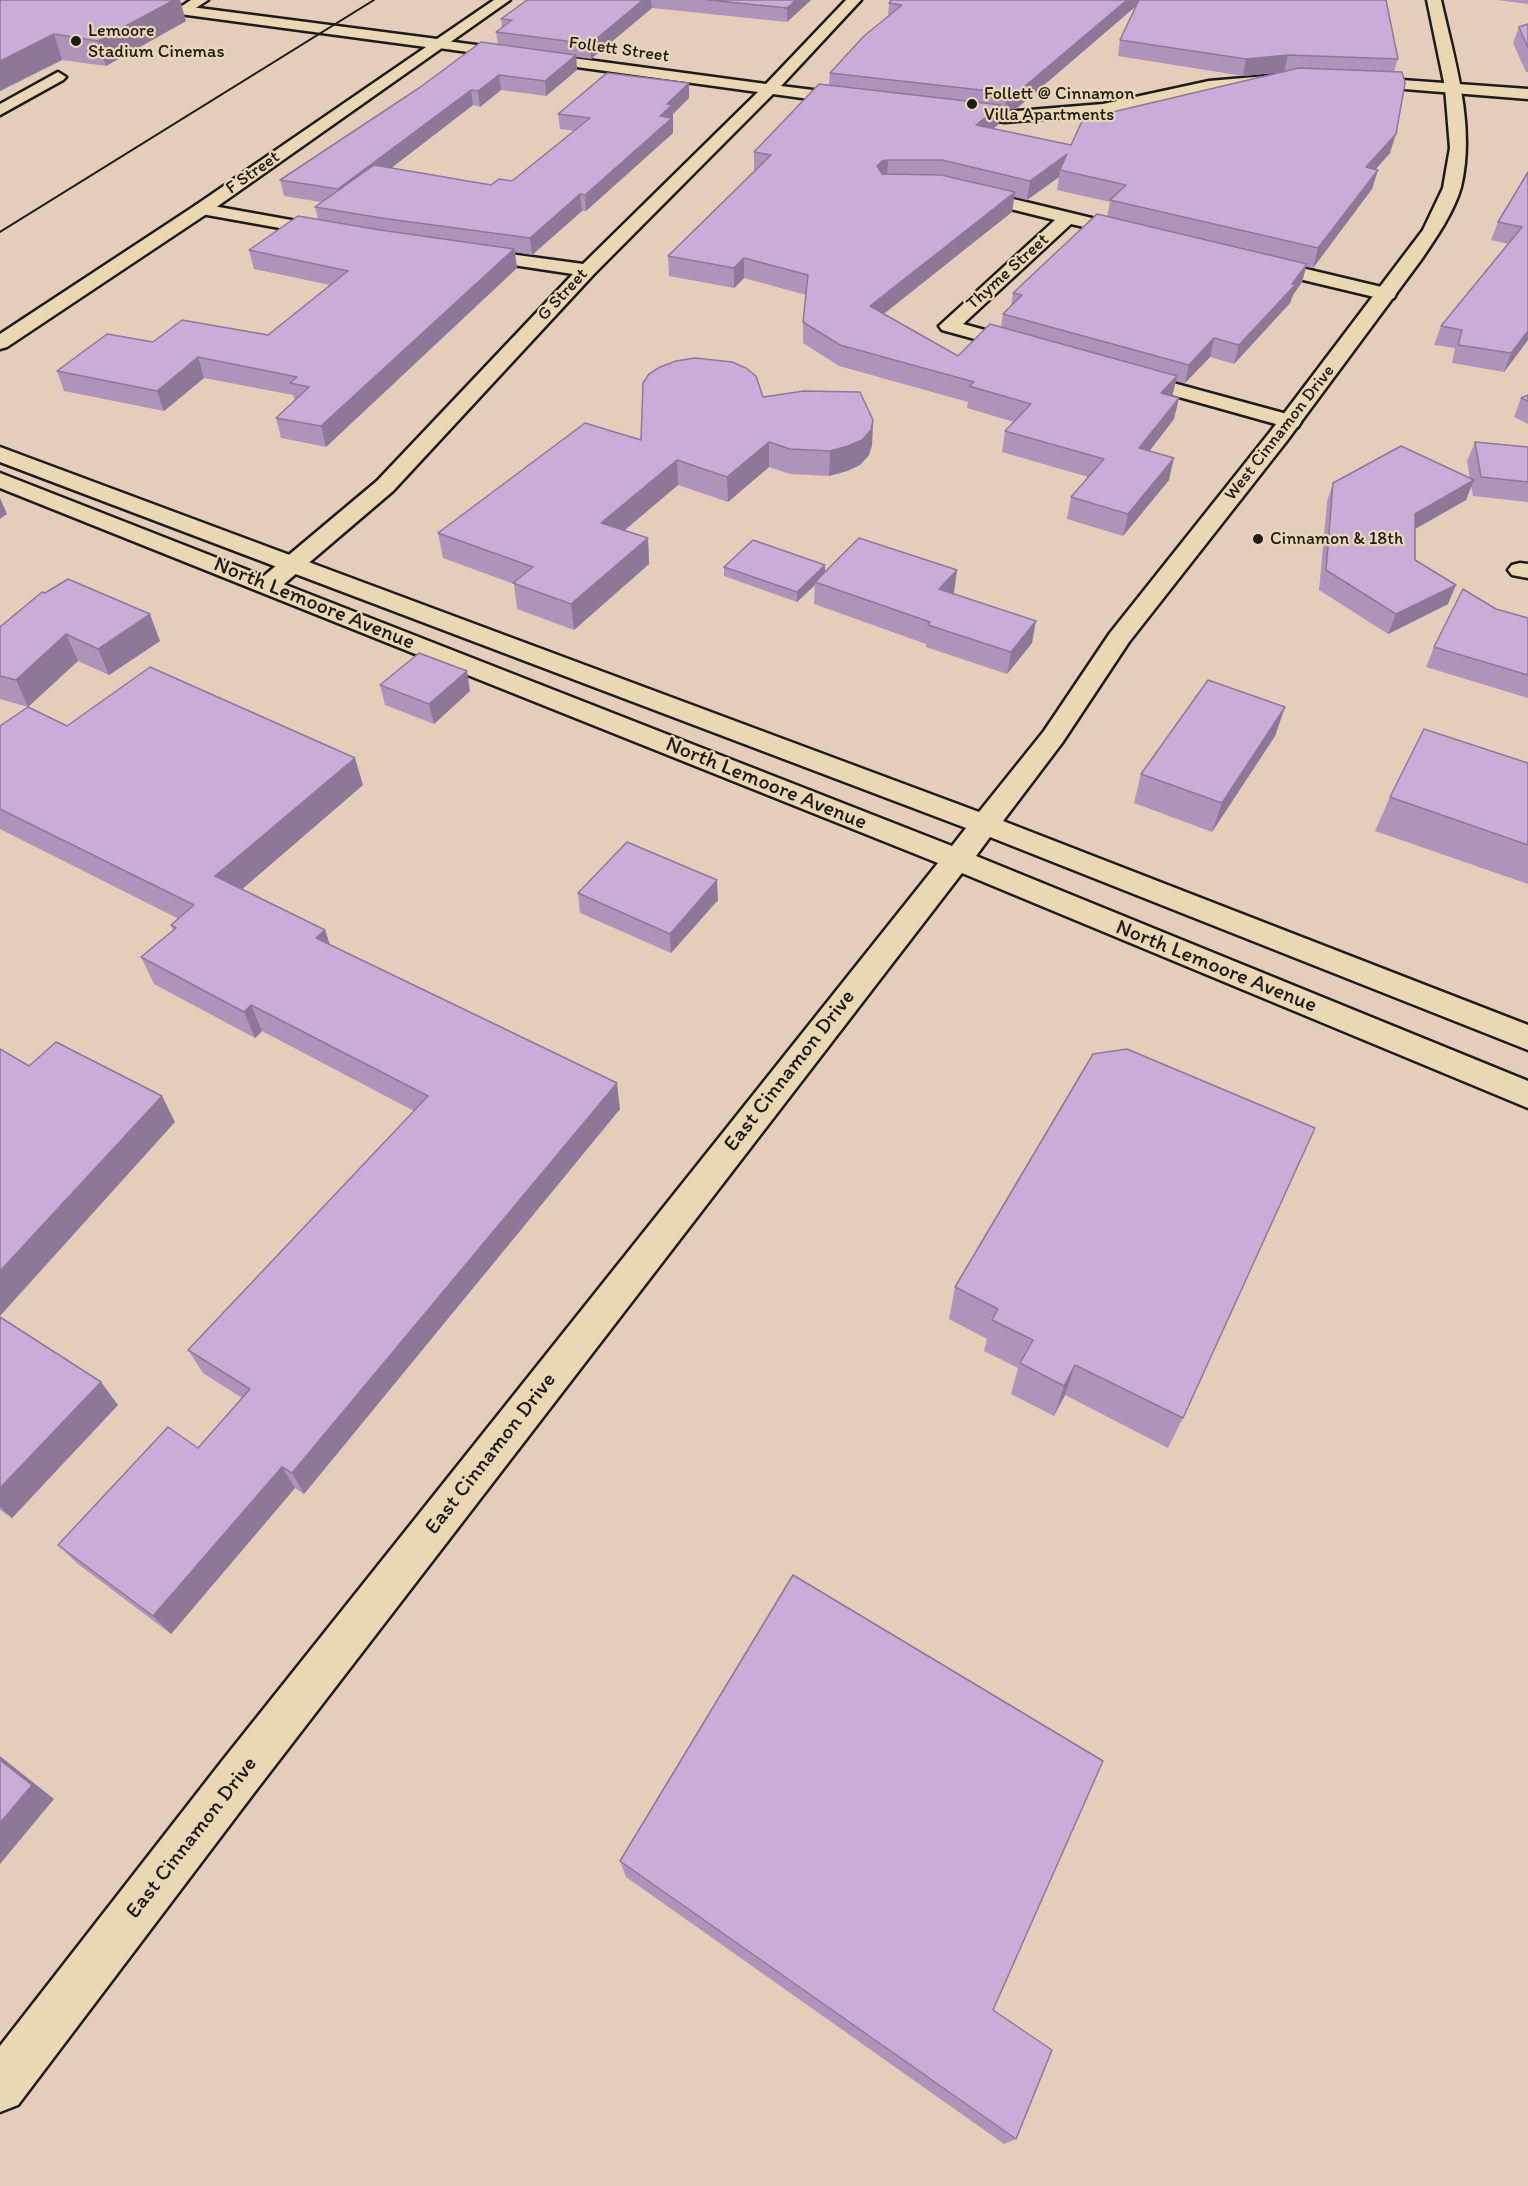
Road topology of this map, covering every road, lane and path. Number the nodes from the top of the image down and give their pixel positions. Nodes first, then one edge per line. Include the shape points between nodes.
1 (105, 0) edge
2 (201, 0) edge
3 (503, 0) edge
4 (854, 0) edge
5 (1434, 0) edge
6 (183, 10) junction
7 (439, 44) junction
8 (58, 77) dead end
9 (1296, 80) edge
10 (1343, 81) edge
11 (1453, 87) junction
12 (768, 90) junction
13 (1528, 94) edge
14 (869, 102) edge
15 (937, 109) edge
16 (0, 110) edge
17 (952, 189) edge
18 (202, 209) junction
19 (1068, 218) junction
20 (350, 236) edge
21 (1148, 237) edge
22 (451, 251) edge
23 (1239, 258) edge
24 (586, 270) junction
25 (1387, 294) junction
26 (0, 343) edge
27 (1040, 351) edge
28 (1108, 370) edge
29 (1290, 422) junction
30 (0, 454) edge
31 (0, 480) edge
32 (295, 564) junction
33 (268, 585) junction
34 (984, 824) junction
35 (956, 860) junction
36 (1528, 1038) edge
37 (1528, 1095) edge
38 (0, 2087) edge

1 - 6 street, Follett Street
2 - 6 street
3 - 7 street, F Street
4 - 12 street, G Street
5 - 11 street, West Cinnamon Drive
6 - 7 street, Follett Street
7 - 12 street, Follett Street
7 - 18 street, F Street
8 - 16 street
9 - 15 street via 1209,86 1103,109 1005,117
10 - 11 street
11 - 13 street
11 - 25 street, West Cinnamon Drive via 1458,148 1452,188 1432,230
12 - 14 street, Follett Street
12 - 24 street, G Street
17 - 19 street
18 - 20 street
18 - 26 street, F Street
19 - 21 street
19 - 27 street, Thyme Street via 949,326
22 - 24 street
23 - 25 street
24 - 32 street, G Street via 385,486
25 - 29 street, West Cinnamon Drive
28 - 29 street
29 - 34 street, West Cinnamon Drive via 1119,638 1059,729
30 - 32 street, North Lemoore Avenue
31 - 33 street, North Lemoore Avenue
32 - 33 street, G Street
32 - 34 street, North Lemoore Avenue
33 - 35 street, North Lemoore Avenue
34 - 35 street, East Cinnamon Drive
34 - 36 street, North Lemoore Avenue
35 - 37 street, North Lemoore Avenue
35 - 38 street, East Cinnamon Drive

